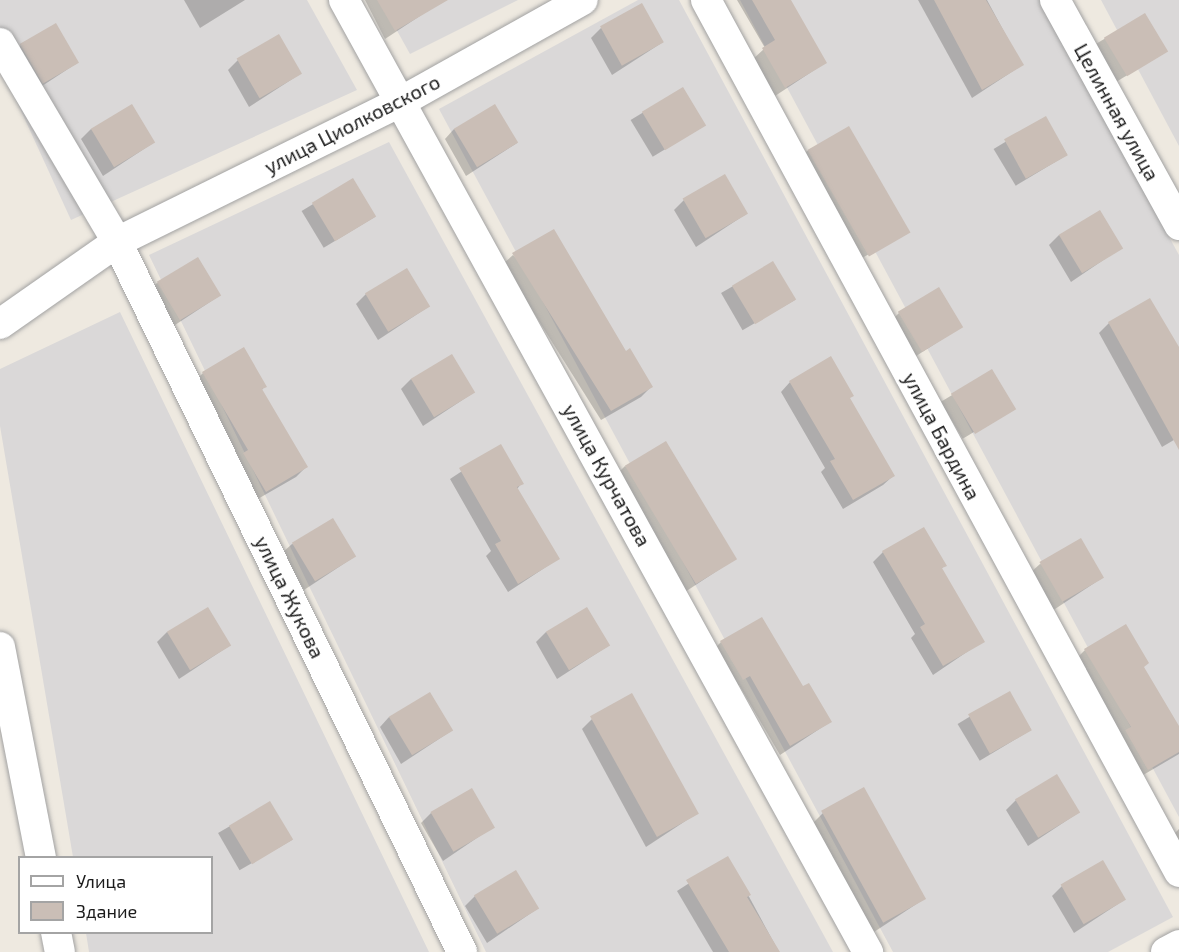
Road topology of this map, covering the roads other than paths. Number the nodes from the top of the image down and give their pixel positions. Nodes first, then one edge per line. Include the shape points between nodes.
1 (344, 0) edge
2 (583, 0) edge
3 (706, 0) edge
4 (1055, 0) edge
5 (0, 43) edge
6 (402, 101) junction
7 (1179, 225) edge
8 (117, 242) junction
9 (0, 324) edge
10 (0, 647) edge
11 (41, 856) edge
12 (1179, 872) edge
13 (56, 934) edge
14 (1179, 945) edge
15 (60, 952) edge
16 (462, 952) edge
17 (868, 952) edge
18 (1166, 952) edge

1 - 6 street, улица Курчатова
2 - 6 street, улица Циолковского
3 - 12 street, улица Бардина
4 - 7 street, Целинная улица
5 - 8 street, улица Жукова
6 - 8 street, улица Циолковского
6 - 17 street, улица Курчатова
8 - 9 street, улица Циолковского
8 - 16 street, улица Жукова
10 - 11 street
13 - 15 street
14 - 18 street

